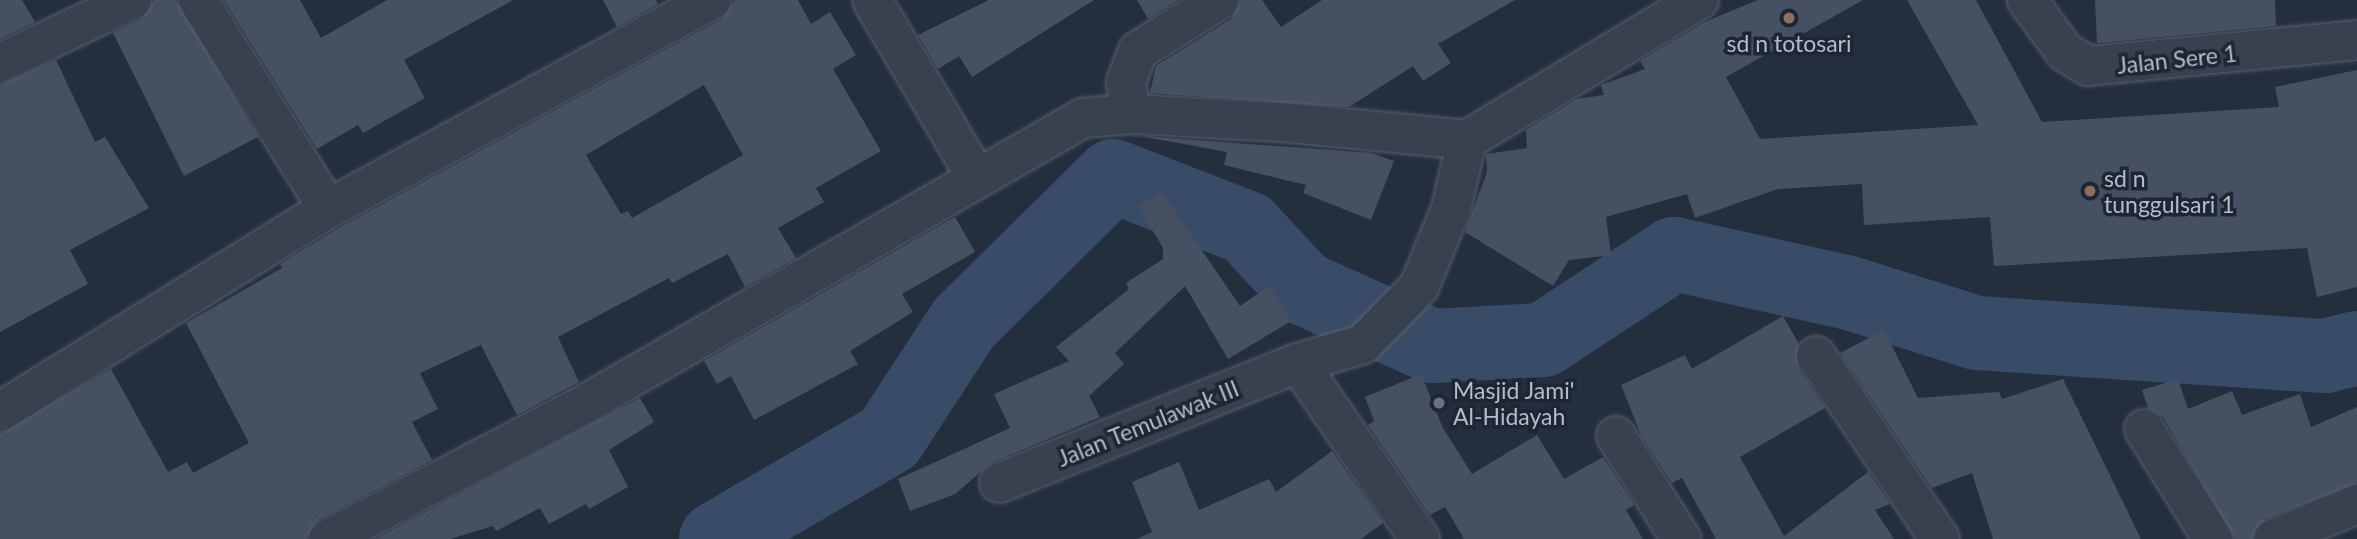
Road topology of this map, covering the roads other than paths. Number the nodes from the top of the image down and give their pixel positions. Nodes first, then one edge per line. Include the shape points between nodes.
1 (132, 0) edge
2 (198, 0) edge
3 (712, 0) edge
4 (872, 0) edge
5 (1219, 0) edge
6 (1699, 0) edge
7 (2027, 0) edge
8 (2357, 40) edge
9 (0, 63) edge
10 (1132, 114) junction
11 (1467, 140) junction
12 (977, 178) junction
13 (328, 209) junction
14 (1816, 356) dead end
15 (1298, 363) junction
16 (0, 412) edge
17 (2144, 429) dead end
18 (1616, 436) dead end
19 (999, 482) dead end
20 (2357, 504) edge
21 (328, 539) edge
22 (1420, 539) edge
23 (1681, 539) edge
24 (1940, 539) edge
25 (2213, 539) edge
26 (2273, 539) edge

1 - 9 street
2 - 13 street
3 - 13 street
4 - 12 street
5 - 10 street via 1138,51 1126,82
6 - 11 street
7 - 8 street, Jalan Sere 1 via 2065,52 2088,66
10 - 11 street
10 - 12 street via 1083,118
11 - 15 street, Jalan Temulawak III via 1451,209 1419,286 1363,344
12 - 21 street via 587,403
13 - 16 street
14 - 24 street
15 - 19 street, Jalan Temulawak III
15 - 22 street
17 - 25 street
18 - 23 street
20 - 26 street

